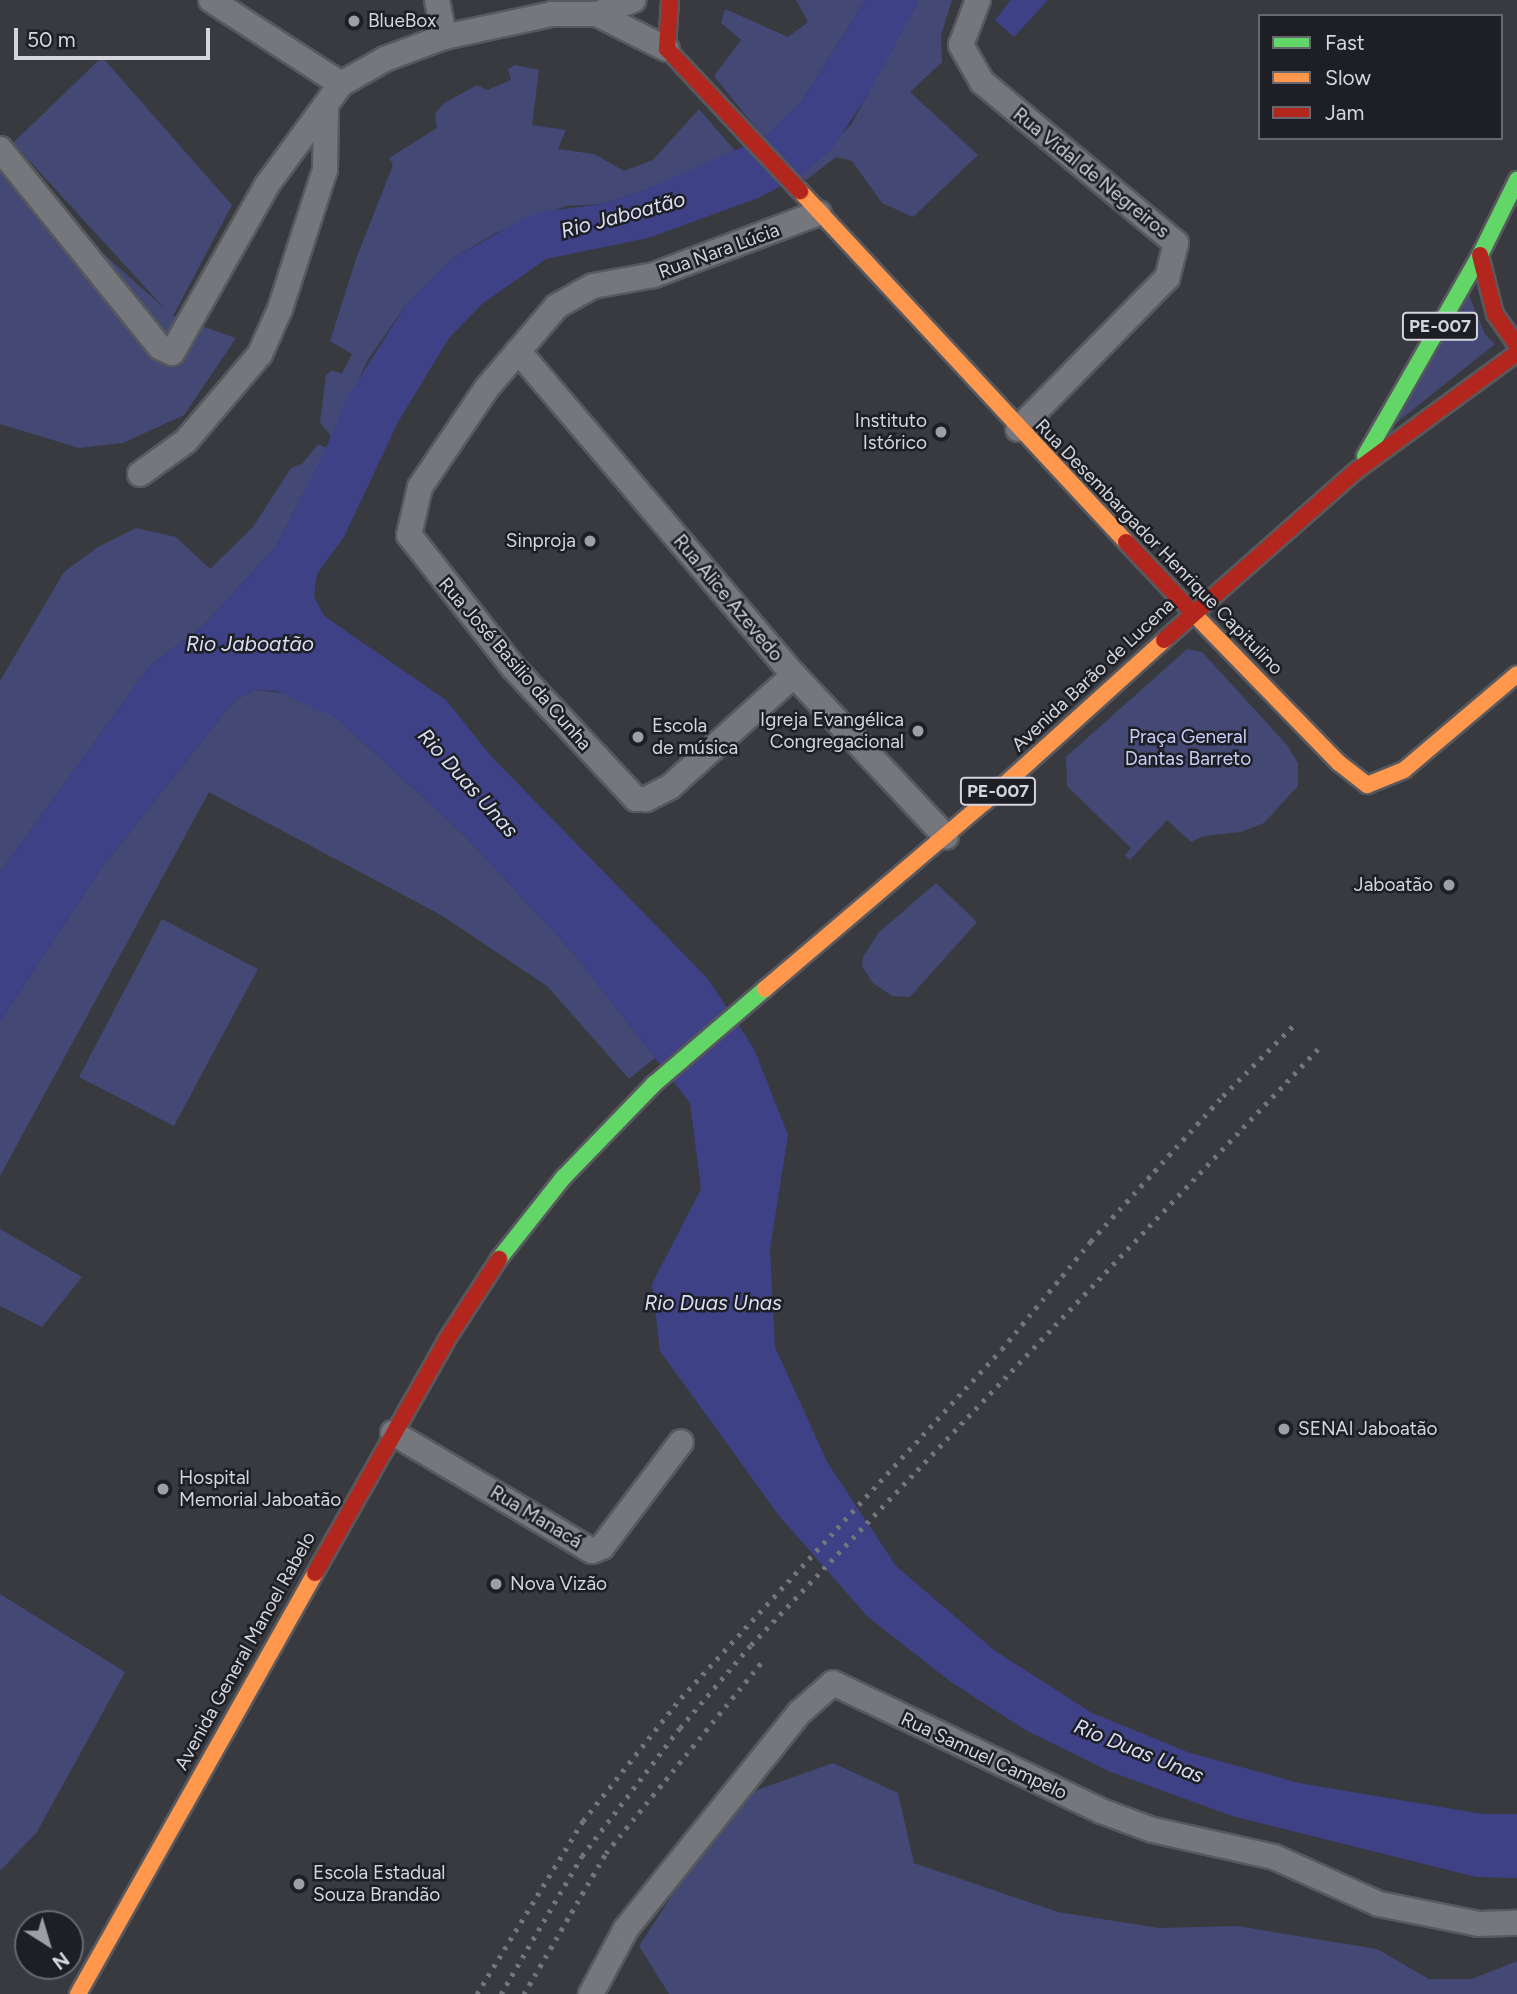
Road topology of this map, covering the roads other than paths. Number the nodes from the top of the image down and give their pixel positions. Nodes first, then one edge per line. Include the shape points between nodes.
1 (211, 0) edge
2 (437, 0) edge
3 (633, 0) edge
4 (670, 0) edge
5 (978, 0) edge
6 (597, 14) junction
7 (444, 37) junction
8 (667, 49) junction
9 (341, 84) junction
10 (326, 109) junction
11 (0, 149) edge
12 (1517, 180) edge
13 (819, 213) junction
14 (1480, 255) junction
15 (1517, 345) edge
16 (518, 351) junction
17 (1517, 353) edge
18 (1018, 429) junction
19 (1357, 470) junction
20 (140, 474) dead end
21 (1192, 612) junction
22 (1517, 674) edge
23 (794, 675) junction
24 (946, 836) junction
25 (763, 993) joint
26 (393, 1433) junction
27 (681, 1442) dead end
28 (1517, 1923) edge
29 (90, 1971) junction
30 (59, 1994) edge
31 (78, 1994) edge
32 (591, 1994) edge

1 - 9 street
2 - 7 street
3 - 6 street
4 - 8 main road
5 - 18 street, Rua Vidal de Negreiros via 961,45 982,82 1177,243 1167,278
6 - 7 street via 552,14
6 - 8 street
7 - 9 street via 385,59
8 - 13 main road, Rua Desembargador Henrique Capitulino
9 - 10 street
10 - 11 street via 267,185 172,353 160,347
10 - 20 street via 325,170 280,309 260,354 186,441
12 - 14 main road, Avenida Barão de Lucena / PE-007
13 - 16 street, Rua Nara Lúcia via 687,264 593,286 557,306
13 - 18 main road, Rua Desembargador Henrique Capitulino
14 - 15 main road via 1495,314
14 - 19 main road, Avenida Barão de Lucena / PE-007
16 - 23 street, Rua Alice Azevedo
16 - 23 street, Rua José Basilio da Cunha via 486,388 420,487 409,535 513,667 636,799 670,787
17 - 19 main road, Avenida Barão de Lucena
18 - 21 main road, Rua Desembargador Henrique Capitulino
19 - 21 main road, Avenida Barão de Lucena
21 - 22 main road, Rua Desembargador Henrique Capitulino via 1339,763 1367,785 1404,769
21 - 24 main road, Avenida Barão de Lucena / PE-007
23 - 24 street, Rua Alice Azevedo
24 - 25 main road, Avenida Barão de Lucena / PE-007
25 - 26 main road, Avenida General Manoel Rabelo / PE-007 via 654,1084 563,1178 497,1261
26 - 27 street, Rua Manacá via 592,1551 602,1547
26 - 29 main road, Avenida General Manoel Rabelo / PE-007
28 - 32 street, Rua Samuel Campelo via 1479,1924 1379,1904 1274,1857 1153,1830 1101,1811 833,1683 799,1713 626,1929
29 - 30 street
29 - 31 main road, Avenida General Manoel Rabelo / PE-007

